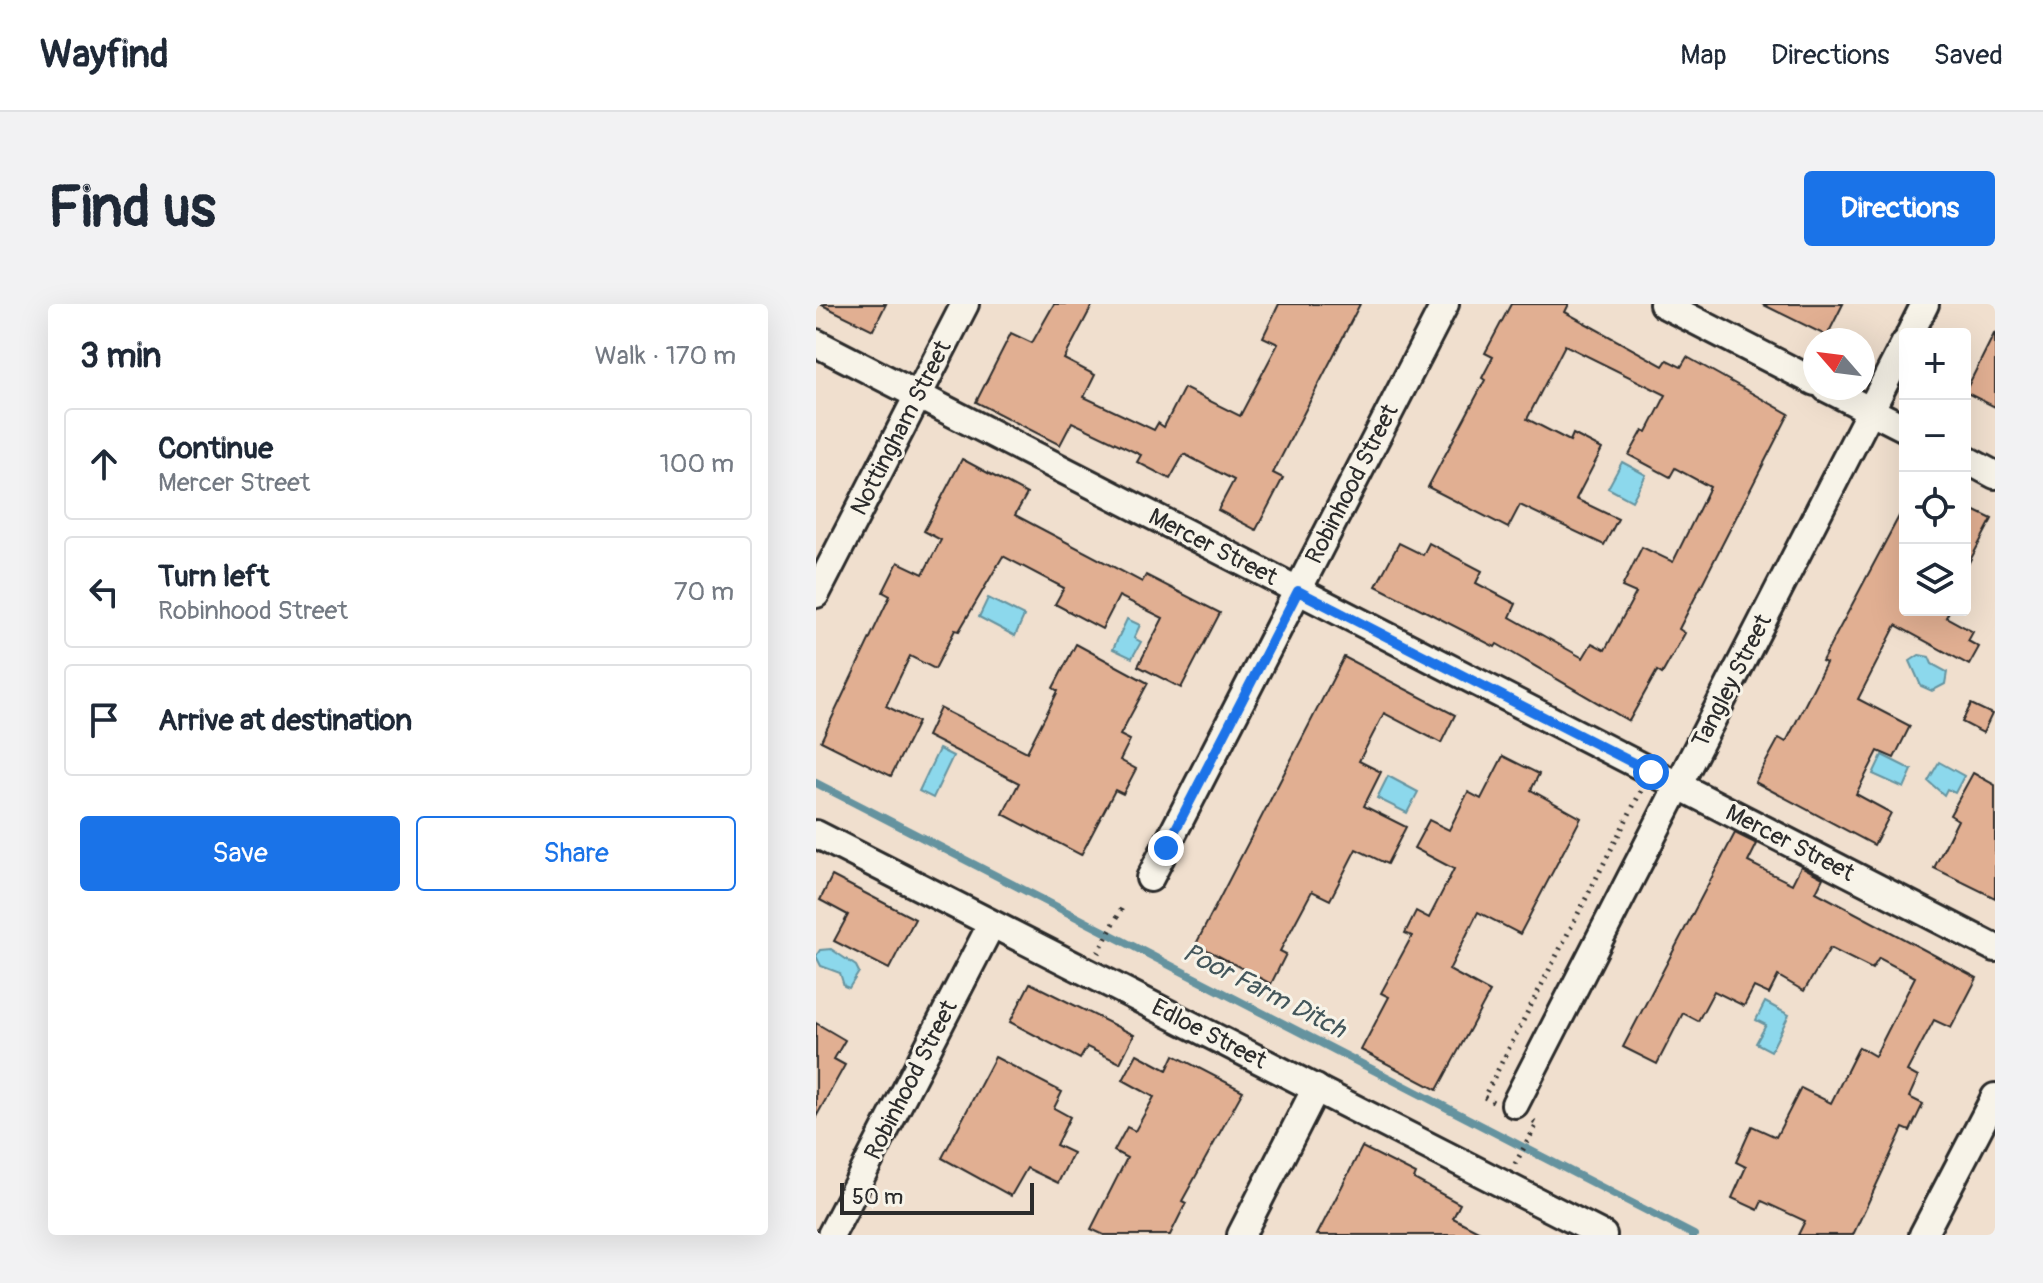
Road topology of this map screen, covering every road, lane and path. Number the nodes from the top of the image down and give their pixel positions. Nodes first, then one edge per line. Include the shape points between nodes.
1 (965, 304) edge
2 (1445, 304) edge
3 (1663, 304) edge
4 (1925, 304) edge
5 (1913, 328) edge
6 (816, 343) edge
7 (1899, 355) edge
8 (1803, 376) edge
9 (918, 396) junction
10 (1849, 400) edge
11 (1871, 411) junction
12 (1899, 425) edge
13 (1971, 462) edge
14 (1995, 475) edge
15 (1298, 591) junction
16 (816, 594) edge
17 (1678, 786) junction
18 (816, 834) edge
19 (1150, 878) dead end
20 (1122, 908) dead end
21 (991, 925) junction
22 (1101, 947) dead end
23 (1995, 948) edge
24 (1316, 1088) junction
25 (1995, 1097) edge
26 (1515, 1104) dead end
27 (1537, 1124) dead end
28 (1518, 1159) dead end
29 (831, 1235) edge
30 (1241, 1235) edge
31 (1603, 1235) edge
32 (1923, 1235) edge

1 - 9 street, Nottingham Street
2 - 15 street, Robinhood Street
3 - 8 street
4 - 5 street
6 - 9 street, Mercer Street
7 - 11 street, Tangley Street
9 - 15 street, Mercer Street
9 - 16 street, Nottingham Street
10 - 11 street
11 - 12 street
11 - 17 street, Tangley Street
13 - 14 street
15 - 17 street, Mercer Street
15 - 19 street, Robinhood Street
17 - 23 street, Mercer Street
17 - 26 street, Tangley Street
18 - 21 street, Edloe Street
20 - 22 path
21 - 24 street, Edloe Street
21 - 29 street, Robinhood Street
24 - 30 street
24 - 31 street, Edloe Street
25 - 32 street
27 - 28 path

